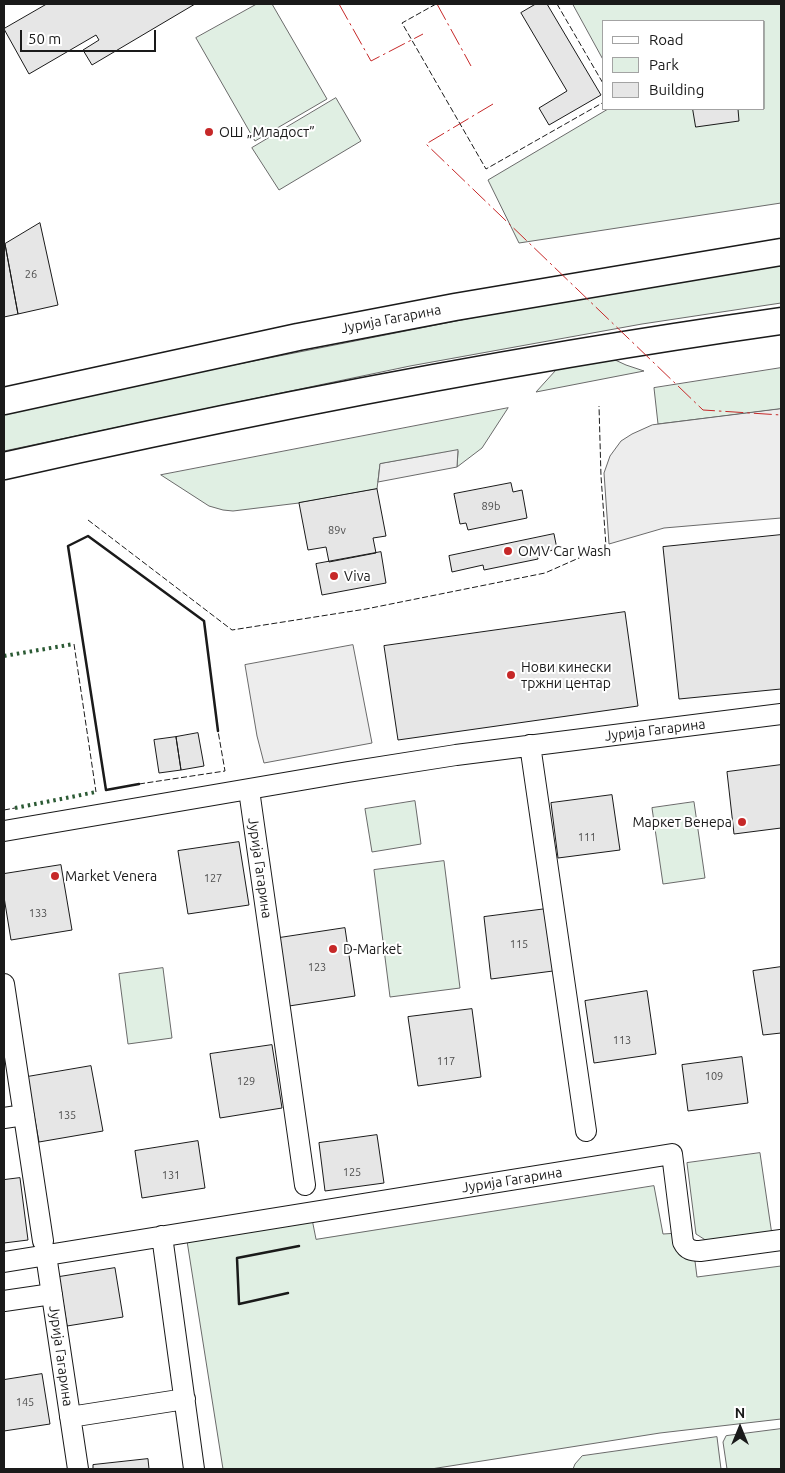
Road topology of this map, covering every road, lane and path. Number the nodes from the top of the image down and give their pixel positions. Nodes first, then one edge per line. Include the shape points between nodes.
1 (781, 252) edge
2 (781, 320) edge
3 (4, 401) edge
4 (4, 466) edge
5 (781, 714) edge
6 (530, 745) junction
7 (249, 790) junction
8 (4, 831) edge
9 (4, 984) edge
10 (24, 1115) junction
11 (4, 1118) edge
12 (586, 1131) dead end
13 (305, 1185) dead end
14 (162, 1236) junction
15 (781, 1240) edge
16 (44, 1248) junction
17 (4, 1262) edge
18 (52, 1294) junction
19 (4, 1301) edge
20 (185, 1399) junction
21 (70, 1417) junction
22 (78, 1469) edge
23 (194, 1469) edge

1 - 3 main road, Јурија Гагарина via 455,306
2 - 4 main road via 365,390
5 - 6 street, Јурија Гагарина
6 - 7 street, Јурија Гагарина
6 - 12 street
7 - 8 street, Јурија Гагарина
7 - 13 street, Јурија Гагарина
9 - 10 street, Јурија Гагарина
10 - 11 street
10 - 16 street, Јурија Гагарина
14 - 15 street, Јурија Гагарина via 672,1154 683,1242 688,1250
14 - 16 street, Јурија Гагарина
14 - 20 street
16 - 17 street, Јурија Гагарина
16 - 18 street, Јурија Гагарина
18 - 19 street, Јурија Гагарина
18 - 21 street, Јурија Гагарина
20 - 21 street, Јурија Гагарина
20 - 23 street
21 - 22 street, Јурија Гагарина

